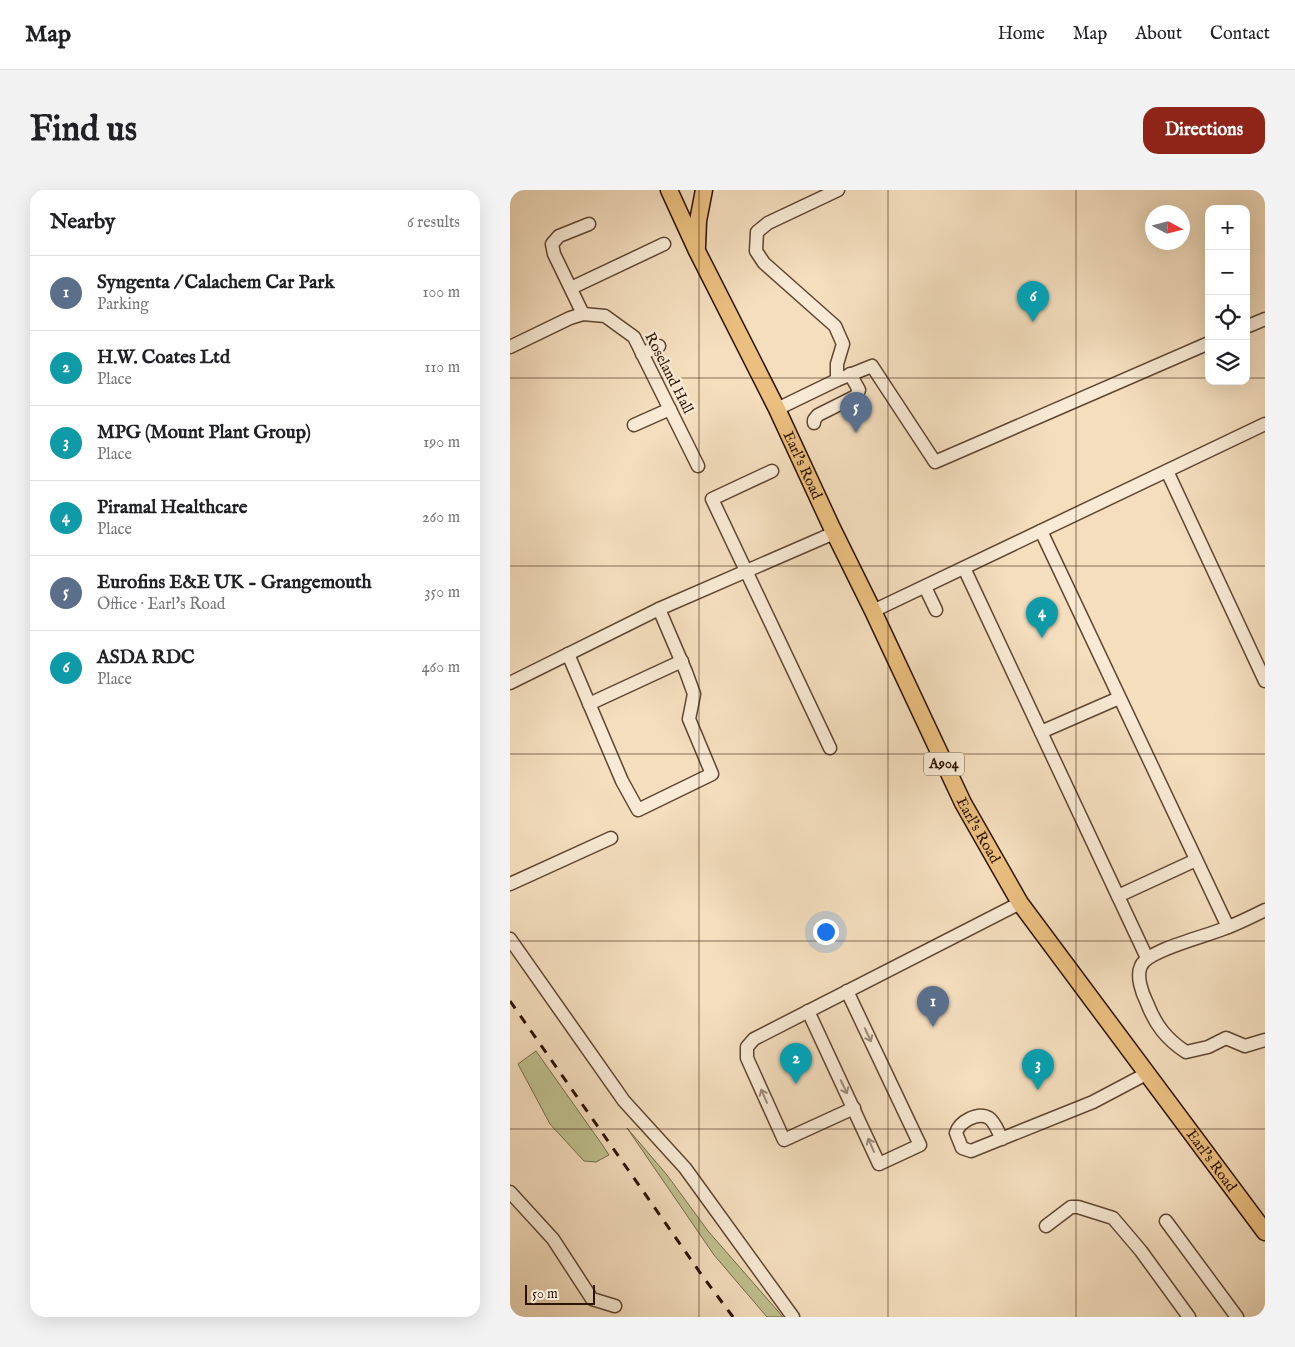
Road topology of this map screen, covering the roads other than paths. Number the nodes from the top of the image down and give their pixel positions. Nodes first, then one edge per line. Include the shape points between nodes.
1 (669, 190) edge
2 (704, 190) edge
3 (838, 190) edge
4 (589, 224) dead end
5 (664, 244) dead end
6 (697, 251) junction
7 (571, 288) junction
8 (583, 314) junction
9 (1265, 319) edge
10 (1250, 325) edge
11 (659, 346) dead end
12 (1205, 346) edge
13 (510, 347) edge
14 (642, 354) junction
15 (850, 374) junction
16 (836, 380) junction
17 (670, 409) junction
18 (777, 409) junction
19 (814, 423) dead end
20 (1265, 424) edge
21 (634, 425) dead end
22 (698, 466) dead end
23 (1167, 471) junction
24 (772, 472) dead end
25 (1041, 531) junction
26 (834, 534) junction
27 (964, 568) junction
28 (746, 571) junction
29 (925, 587) junction
30 (659, 610) junction
31 (936, 610) dead end
32 (873, 611) junction
33 (568, 654) junction
34 (682, 661) junction
35 (1261, 664) edge
36 (1265, 681) edge
37 (510, 683) edge
38 (1119, 698) junction
39 (589, 704) junction
40 (1041, 732) junction
41 (830, 748) dead end
42 (611, 838) dead end
43 (1196, 860) junction
44 (510, 884) edge
45 (1118, 896) junction
46 (1020, 903) junction
47 (1265, 910) edge
48 (1228, 928) junction
49 (510, 938) edge
50 (1147, 958) junction
51 (848, 991) junction
52 (808, 1011) junction
53 (1265, 1040) edge
54 (1146, 1074) junction
55 (854, 1108) junction
56 (1002, 1138) dead end
57 (510, 1192) edge
58 (1166, 1221) dead end
59 (1046, 1226) dead end
60 (1265, 1232) edge
61 (615, 1306) dead end
62 (793, 1317) edge
63 (1189, 1317) edge
64 (1237, 1317) edge

1 - 6 main road, Earl's Road
2 - 6 main road, Earl's Road
3 - 16 street via 768,223 757,232 756,251 764,263 835,326 843,344
4 - 7 street via 559,236 552,244
5 - 7 street
6 - 18 main road, Earl's Road / A904
7 - 8 street
8 - 13 street, Roseland Hall
8 - 14 street, Roseland Hall via 605,316 634,337
9 - 10 street
11 - 14 street
12 - 15 street via 935,462 872,366
14 - 17 street, Roseland Hall
15 - 16 street
15 - 19 street via 858,386 856,396 818,415
16 - 18 street
17 - 21 street
17 - 22 street, Roseland Hall
18 - 26 main road, Earl's Road / A904
20 - 23 street
23 - 25 street
23 - 35 street
24 - 28 street via 712,499
25 - 27 street
25 - 38 street
26 - 28 street
26 - 32 main road, Earl's Road / A904
27 - 29 street
27 - 40 street
28 - 30 street
28 - 41 street
29 - 31 street
29 - 32 street
30 - 33 street
30 - 34 street
32 - 46 main road, Earl's Road / A904 via 963,803
33 - 37 street
33 - 39 street
34 - 39 street
34 - 39 street via 694,694 689,719 712,774 638,810
35 - 36 street
38 - 40 street
38 - 43 street
40 - 45 street
42 - 44 street
43 - 45 street
43 - 48 street
45 - 50 street
46 - 51 street
46 - 54 main road, Earl's Road / A904
47 - 48 street
48 - 50 street via 1191,939
49 - 62 street via 619,1095 685,1168
50 - 53 street via 1141,965 1139,978 1156,1024 1171,1043 1186,1052 1208,1047 1226,1038 1245,1046
51 - 52 street
51 -> 55 street via 920,1145 879,1164
52 -> 55 street
55 -> 52 street via 784,1140 747,1058 747,1048 754,1039
54 - 56 street via 1093,1102
54 - 60 main road, Earl's Road / A904
57 - 61 street via 552,1239 592,1299
58 - 64 street
59 - 63 street via 1072,1207 1113,1218

